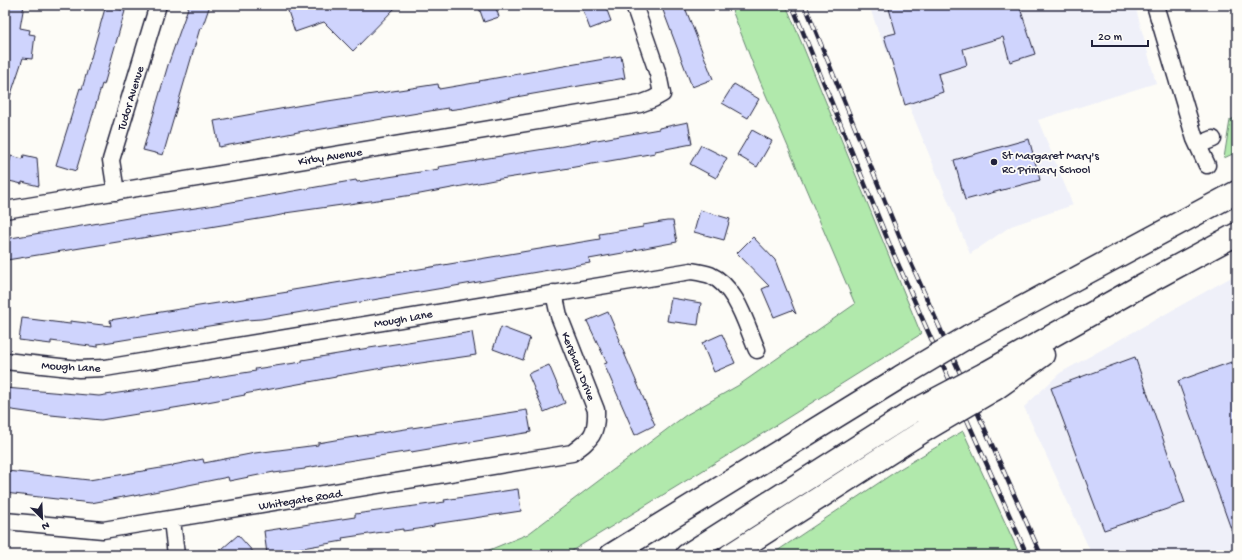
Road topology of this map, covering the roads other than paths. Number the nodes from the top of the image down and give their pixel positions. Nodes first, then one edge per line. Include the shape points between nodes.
1 (158, 5) edge
2 (634, 5) edge
3 (1155, 5) edge
4 (1213, 139) dead end
5 (1198, 145) junction
6 (1207, 165) dead end
7 (116, 192) junction
8 (1237, 192) edge
9 (5, 210) edge
10 (1237, 234) edge
11 (554, 293) junction
12 (757, 350) dead end
13 (5, 360) edge
14 (990, 381) junction
15 (590, 439) joint
16 (172, 520) junction
17 (5, 521) edge
18 (176, 555) edge
19 (611, 555) edge
20 (687, 555) edge
21 (730, 555) edge

1 - 7 street, Tudor Avenue via 112,160
2 - 7 street, Kirby Avenue via 658,74 662,94 653,100
3 - 5 street
4 - 5 street
5 - 6 street
7 - 9 street, Kirby Avenue
8 - 19 highway, bridge via 970,336
10 - 14 highway via 1139,287
11 - 12 street, Mough Lane via 691,271 709,275 725,284 736,299
11 - 13 street, Mough Lane via 105,368 79,368
11 - 15 street, Kershaw Drive via 559,316 596,410 597,423
14 - 20 highway, bridge via 912,412
14 - 21 highway, bridge via 925,430
15 - 16 street, Whitegate Road via 572,453 557,457
16 - 17 street, Whitegate Road via 104,530
16 - 18 street

